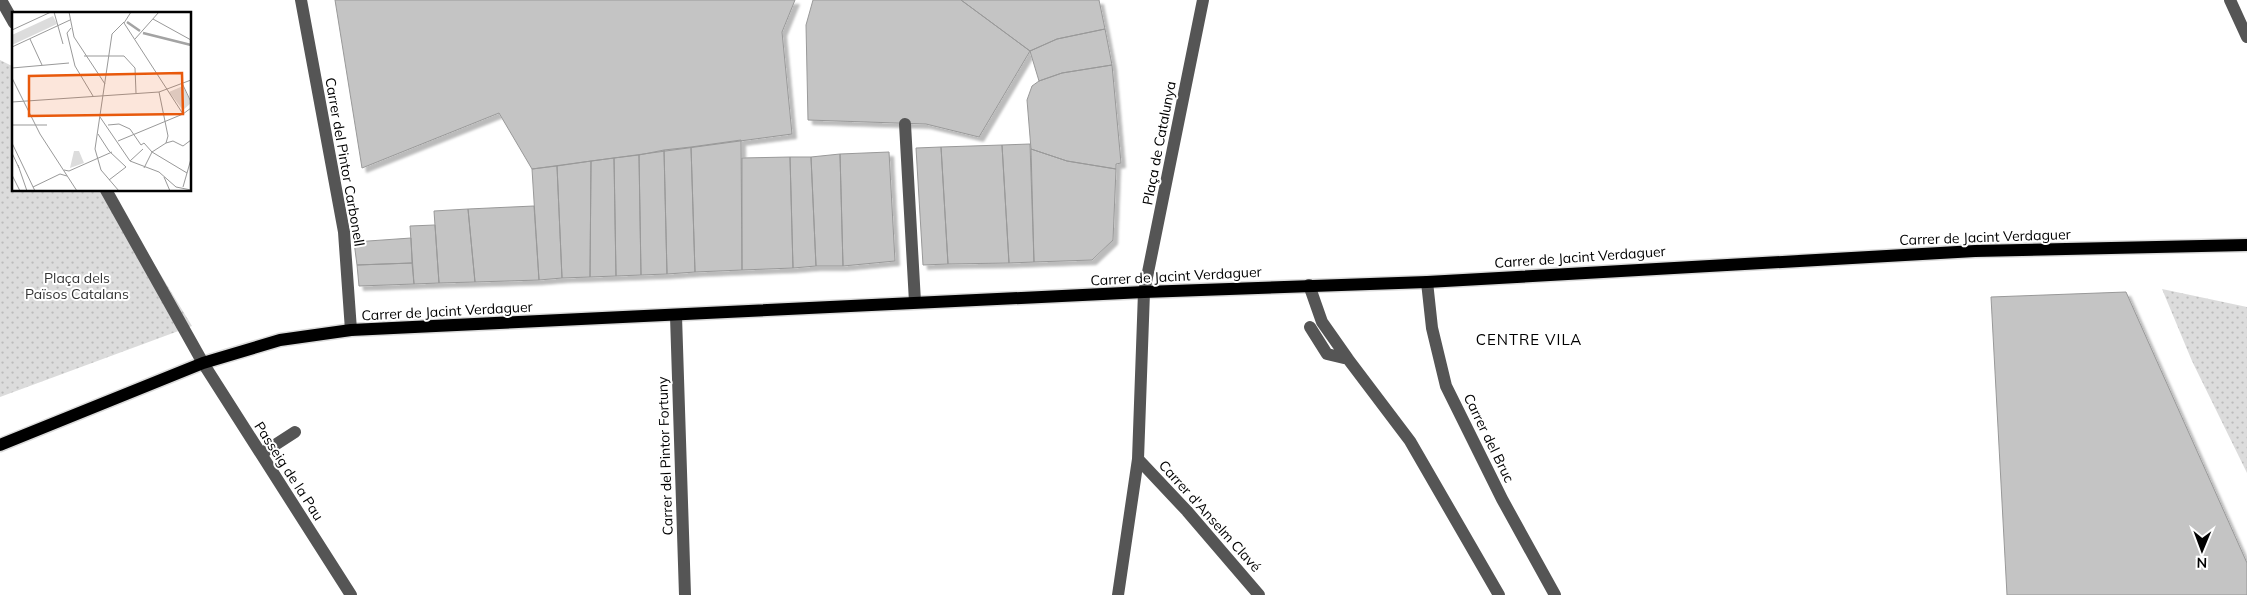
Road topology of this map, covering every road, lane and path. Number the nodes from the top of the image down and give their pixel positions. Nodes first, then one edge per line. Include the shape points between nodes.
1 (1, 0) edge
2 (301, 0) edge
3 (1203, 0) edge
4 (2230, 0) edge
5 (12, 19) edge
6 (2247, 37) edge
7 (906, 124) dead end
8 (107, 191) edge
9 (2247, 245) edge
10 (1427, 282) junction
11 (1309, 286) junction
12 (1144, 292) junction
13 (915, 302) junction
14 (676, 316) junction
15 (1310, 327) dead end
16 (351, 330) junction
17 (1348, 359) junction
18 (203, 363) junction
19 (295, 432) dead end
20 (1, 442) edge
21 (261, 454) junction
22 (1138, 459) junction
23 (351, 595) edge
24 (685, 595) edge
25 (1118, 595) edge
26 (1259, 595) edge
27 (1500, 595) edge
28 (1555, 595) edge

1 - 5 street
2 - 16 street, Carrer del Pintor Carbonell via 344,232
3 - 12 street, Plaça de Catalunya
4 - 6 street
7 - 13 street
8 - 18 street
9 - 10 main road, Carrer de Jacint Verdaguer via 1975,251
10 - 11 main road, Carrer de Jacint Verdaguer
10 - 28 street, Carrer del Bruc via 1432,328 1446,386 1502,499
11 - 12 main road, Carrer de Jacint Verdaguer
11 - 17 street via 1322,322
12 - 13 main road, Carrer de Jacint Verdaguer
12 - 22 street, Plaça de Catalunya
13 - 14 main road, Carrer de Jacint Verdaguer
14 - 16 main road, Carrer de Jacint Verdaguer
14 - 24 street, Carrer del Pintor Fortuny
15 - 17 street via 1327,354
16 - 18 main road, Carrer de Jacint Verdaguer via 280,340
17 - 27 street via 1410,441
18 - 20 main road, Carrer de Jacint Verdaguer
18 - 21 street, Passeig de la Pau
19 - 21 street
21 - 23 street, Passeig de la Pau
22 - 25 street, Plaça de Catalunya
22 - 26 street, Carrer d'Anselm Clavé

